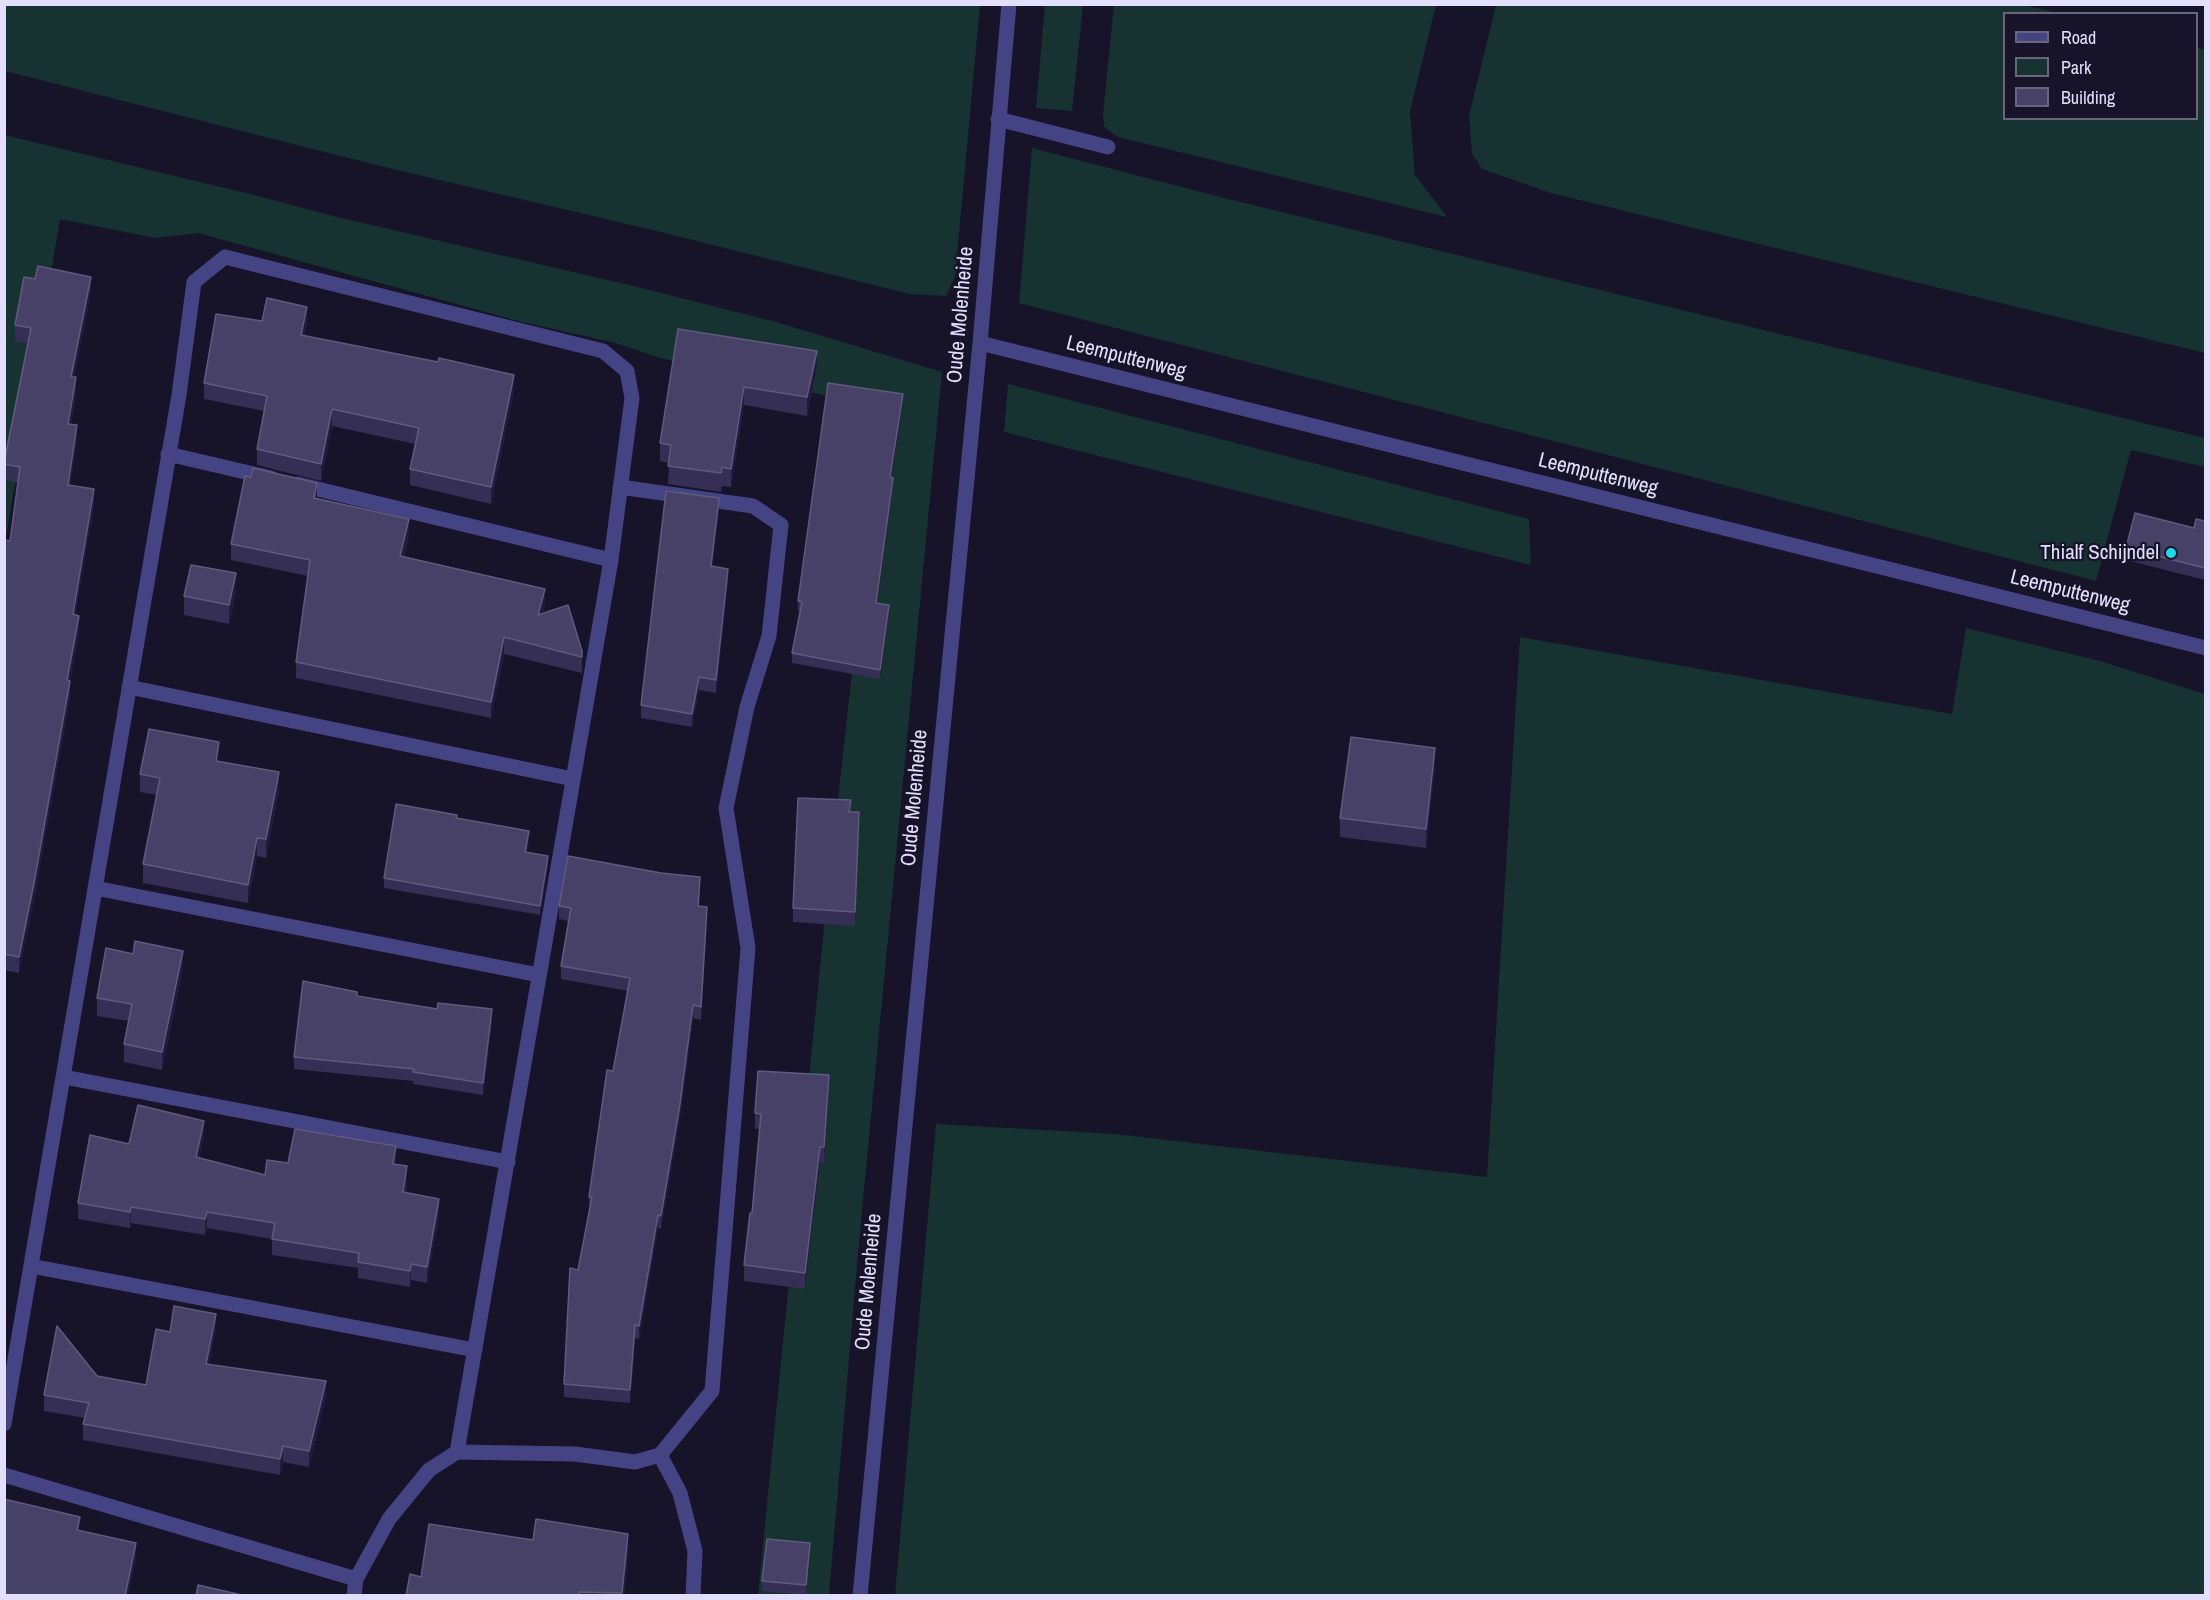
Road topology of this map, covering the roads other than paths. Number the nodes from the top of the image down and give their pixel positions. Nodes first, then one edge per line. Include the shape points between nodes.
1 (1009, 4) edge
2 (998, 119) junction
3 (1108, 147) dead end
4 (980, 343) junction
5 (168, 454) junction
6 (620, 487) junction
7 (611, 560) junction
8 (2205, 648) edge
9 (129, 687) junction
10 (573, 779) junction
11 (95, 888) junction
12 (539, 975) junction
13 (64, 1077) junction
14 (508, 1162) junction
15 (31, 1266) junction
16 (475, 1350) junction
17 (4, 1424) edge
18 (457, 1452) junction
19 (660, 1455) junction
20 (4, 1475) edge
21 (356, 1579) junction
22 (354, 1596) edge
23 (693, 1596) edge
24 (860, 1596) edge

1 - 2 street, Oude Molenheide
2 - 3 street
2 - 4 street, Oude Molenheide
4 - 8 street, Leemputtenweg
4 - 24 street, Oude Molenheide
5 - 6 street via 194,282 225,257 603,351 627,371 632,398
5 - 7 street
5 - 9 street
6 - 7 street
6 - 19 street via 753,506 782,525 769,636 747,707 726,808 748,948 712,1391
7 - 10 street
9 - 10 street
9 - 11 street
10 - 12 street
11 - 12 street
11 - 13 street
12 - 14 street
13 - 14 street
13 - 15 street
14 - 16 street
15 - 16 street
15 - 17 street
16 - 18 street
18 - 19 street via 575,1454 635,1462
18 - 21 street via 429,1470 389,1519
19 - 23 street via 681,1493 695,1551
20 - 21 street
21 - 22 street

